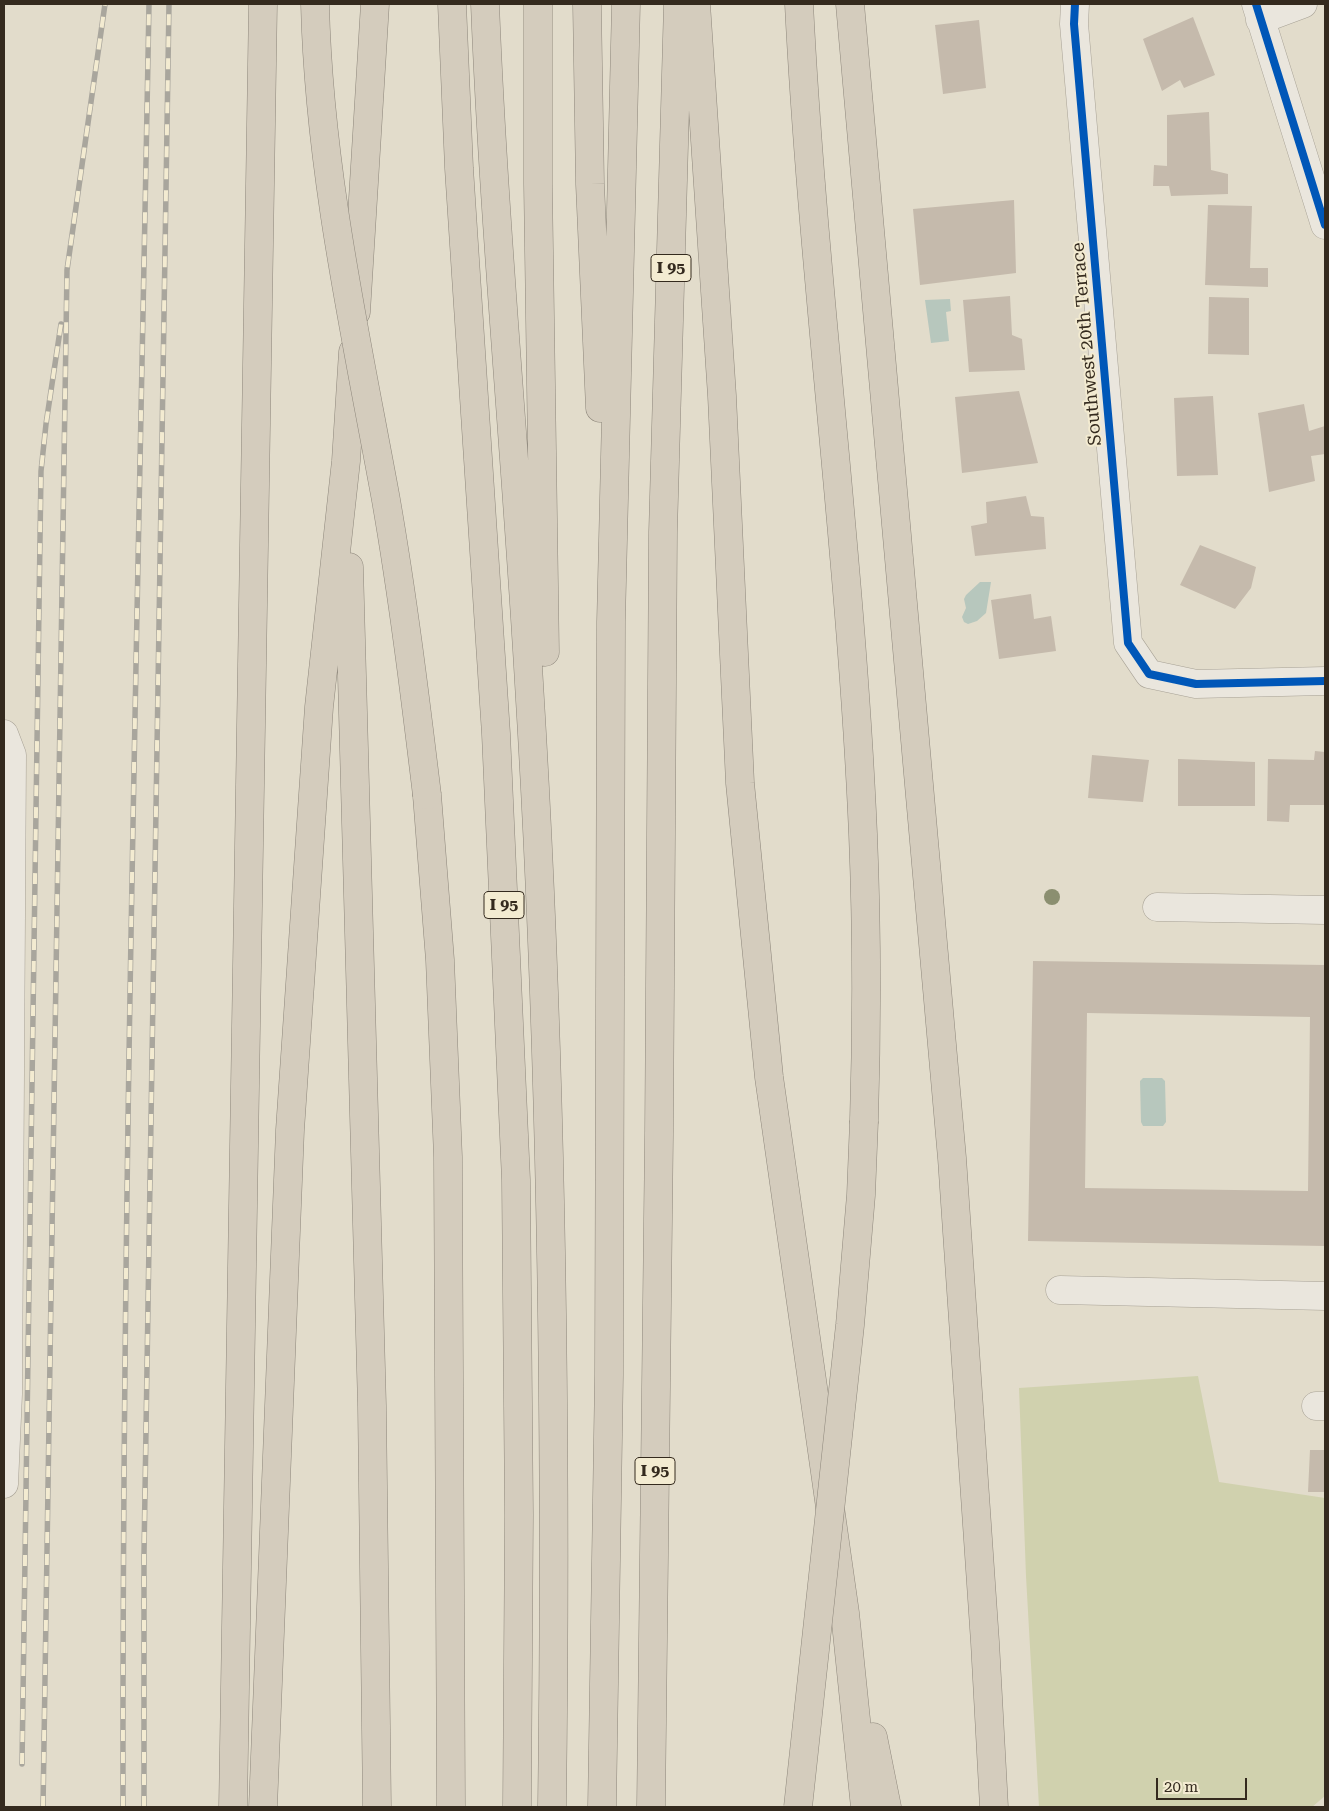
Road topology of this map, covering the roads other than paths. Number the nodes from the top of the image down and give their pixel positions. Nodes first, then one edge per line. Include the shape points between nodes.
1 (263, 4) edge
2 (315, 4) edge
3 (375, 4) edge
4 (452, 4) edge
5 (485, 4) edge
6 (538, 4) edge
7 (587, 4) edge
8 (626, 4) edge
9 (678, 4) edge
10 (696, 4) edge
11 (799, 4) edge
12 (850, 4) edge
13 (1075, 4) edge
14 (1303, 4) edge
15 (1258, 12) edge
16 (1325, 225) edge
17 (346, 461) junction
18 (611, 622) junction
19 (1325, 681) edge
20 (4, 734) edge
21 (1157, 907) dead end
22 (1325, 910) edge
23 (542, 956) junction
24 (1060, 1290) dead end
25 (1325, 1296) edge
26 (4, 1484) edge
27 (845, 1613) junction
28 (233, 1807) edge
29 (262, 1807) edge
30 (377, 1807) edge
31 (451, 1807) edge
32 (517, 1807) edge
33 (552, 1807) edge
34 (602, 1807) edge
35 (651, 1807) edge
36 (798, 1807) edge
37 (865, 1807) edge
38 (888, 1807) edge
39 (994, 1807) edge

1 - 28 highway
2 - 31 highway, bridge via 329,177 388,512 412,675 427,795 440,960 448,1157
3 - 17 highway
4 - 32 highway, I 95 via 459,168 496,734 516,1180
5 - 23 highway via 529,682
6 - 23 highway via 541,508 553,828
7 - 18 highway via 594,290
8 - 18 highway
9 - 35 highway, I 95 via 663,532
10 - 27 highway via 722,396 740,783 769,1077
11 - 36 highway, bridge via 851,647 863,834 866,1009 861,1195
12 - 39 highway via 950,1130
13 - 19 street, Southwest 20th Terrace via 1074,24 1128,643 1149,674 1196,684
14 - 15 street
15 - 16 street
17 - 29 highway via 319,708 290,1130
17 - 30 highway via 372,1406
18 - 34 highway via 609,1375
20 - 26 street via 12,765 8,1394
21 - 22 street
23 - 33 highway via 549,1144 554,1625
24 - 25 street
27 - 37 highway
27 - 38 highway

